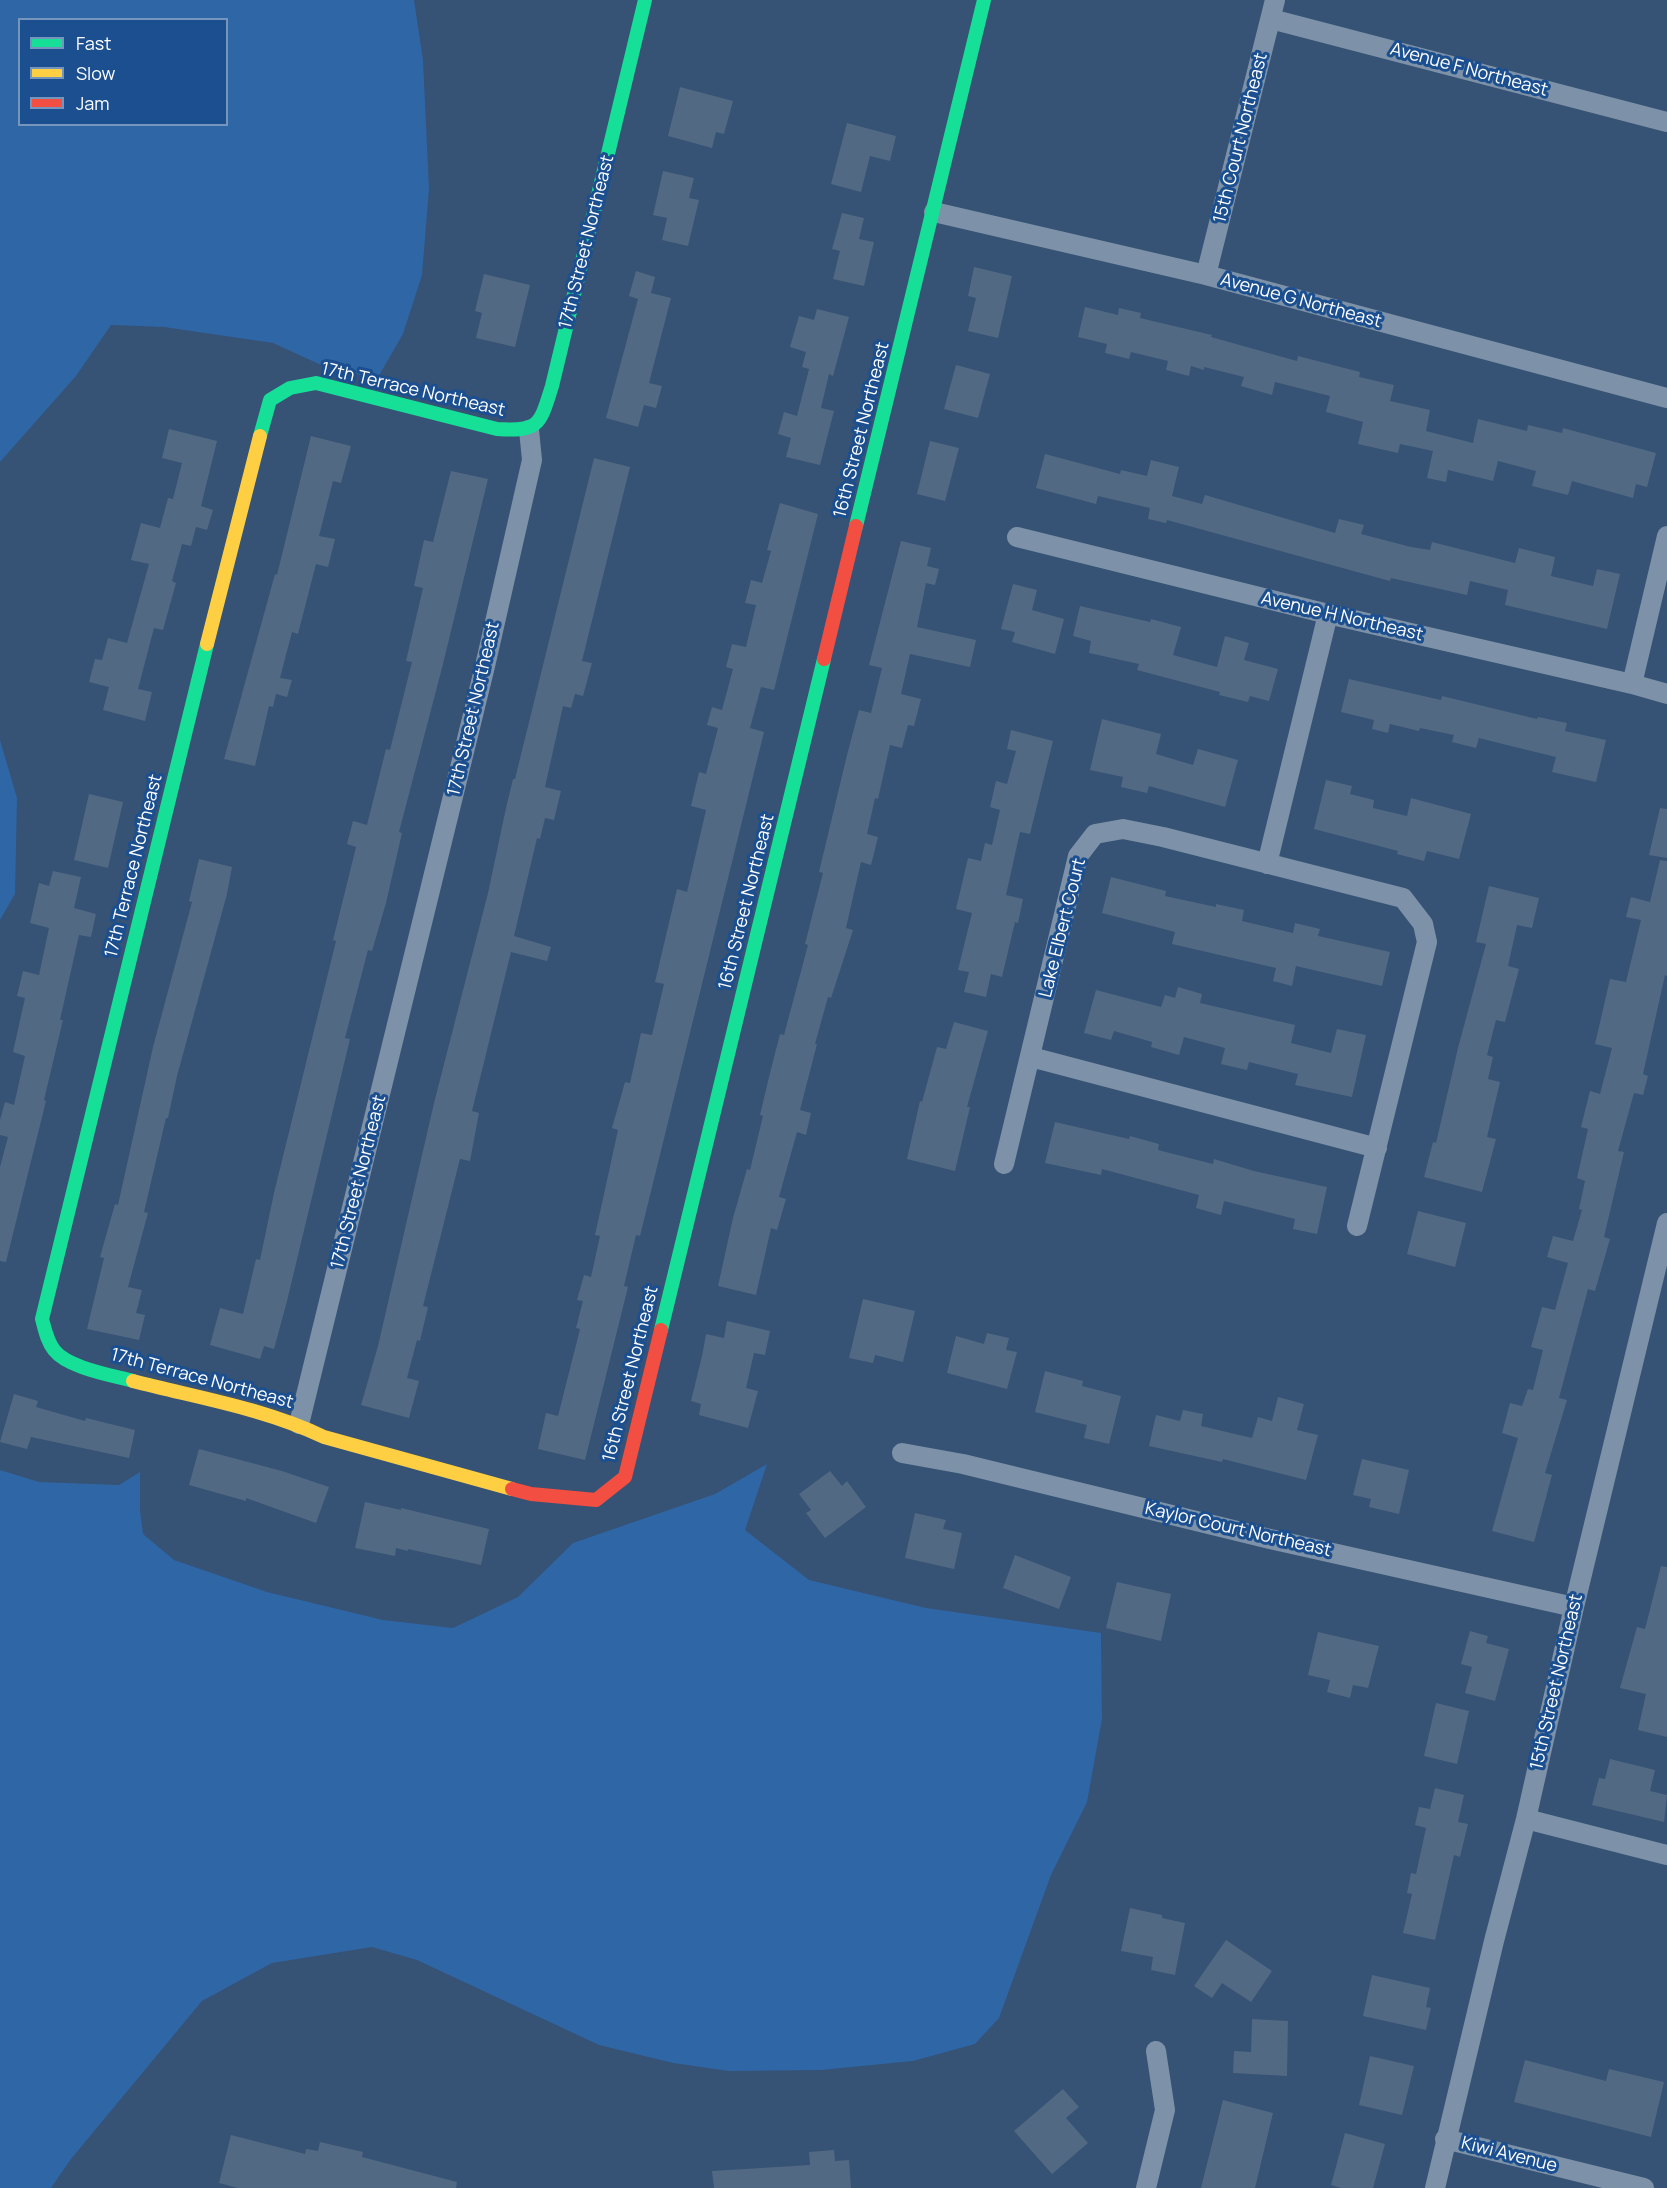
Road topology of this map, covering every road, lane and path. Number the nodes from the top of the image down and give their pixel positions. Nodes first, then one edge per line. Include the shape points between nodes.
1 (645, 0) edge
2 (984, 0) edge
3 (1273, 9) edge
4 (1667, 122) edge
5 (934, 212) junction
6 (1206, 275) junction
7 (1667, 398) edge
8 (529, 430) junction
9 (1667, 536) edge
10 (1017, 537) dead end
11 (1328, 614) junction
12 (1632, 684) junction
13 (1667, 694) edge
14 (1267, 864) junction
15 (1031, 1057) junction
16 (1377, 1148) junction
17 (1004, 1164) dead end
18 (1667, 1224) edge
19 (1357, 1226) dead end
20 (299, 1424) junction
21 (902, 1453) dead end
22 (1574, 1607) junction
23 (1526, 1819) junction
24 (1667, 1856) edge
25 (1156, 2051) dead end
26 (1445, 2139) junction
27 (1146, 2188) edge
28 (1435, 2188) edge
29 (1644, 2188) edge

1 - 8 street, 17th Street Northeast via 552,386 541,421
2 - 5 street, 16th Street Northeast
3 - 4 street, Avenue F Northeast
3 - 6 street, 15th Court Northeast
5 - 6 street, Avenue G Northeast
5 - 20 street, 16th Street Northeast via 625,1477 596,1500 531,1494 324,1437
6 - 7 street, Avenue G Northeast
8 - 20 street, 17th Street Northeast via 532,460 485,666
8 - 20 street, 17th Terrace Northeast via 497,429 316,383 290,388 270,400 52,1273 42,1319 48,1341 63,1358 137,1384
9 - 12 street
10 - 11 street, Avenue H Northeast
11 - 12 street, Avenue H Northeast
11 - 14 street
12 - 13 street, Avenue H Northeast
14 - 15 street, Lake Elbert Court via 1123,829 1095,834 1078,856
14 - 16 street, Lake Elbert Court via 1403,898 1424,924 1427,942
15 - 16 street
15 - 17 street, Lake Elbert Court
16 - 19 street, Lake Elbert Court
18 - 22 street, 15th Street Northeast
21 - 22 street, Kaylor Court Northeast
22 - 23 street, 15th Street Northeast
23 - 24 street
23 - 26 street, 15th Street Northeast
25 - 27 street via 1165,2110
26 - 28 street, 15th Street Northeast
26 - 29 street, Kiwi Avenue

